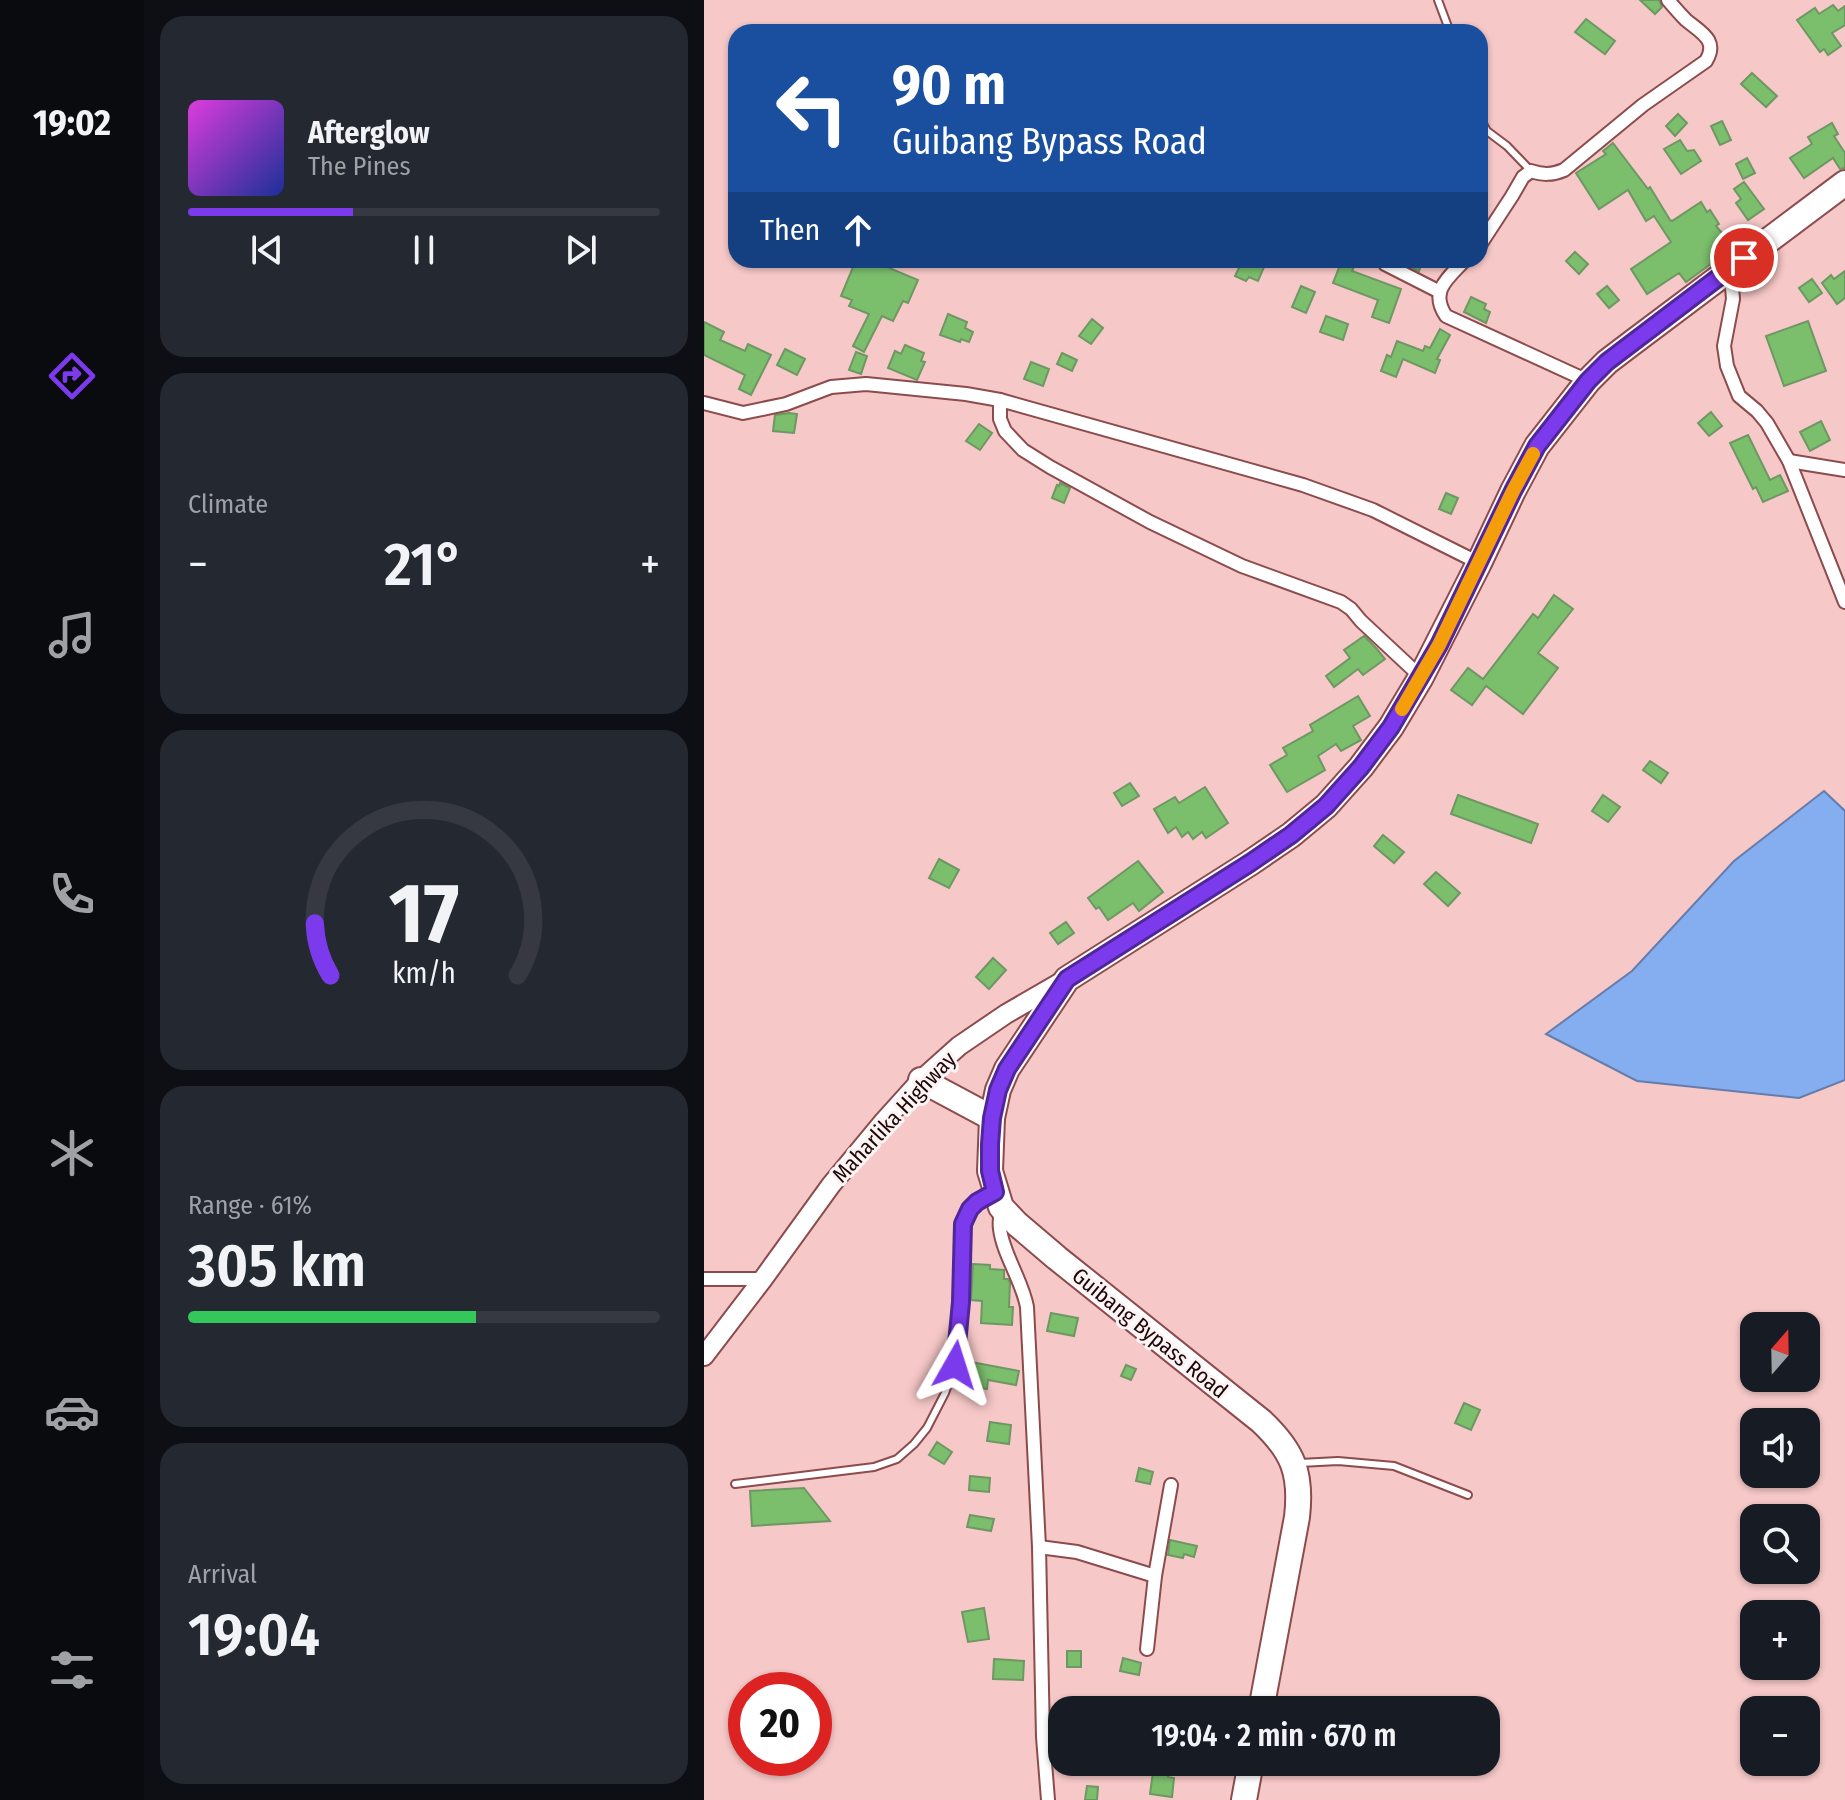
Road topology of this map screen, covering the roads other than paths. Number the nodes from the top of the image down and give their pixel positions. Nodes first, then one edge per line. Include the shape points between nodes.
1 (1438, 0) edge
2 (1668, 0) edge
3 (1447, 24) edge
4 (1488, 132) edge
5 (1531, 171) junction
6 (1845, 183) edge
7 (1488, 233) edge
8 (1393, 268) edge
9 (1457, 268) edge
10 (1724, 273) junction
11 (1440, 292) junction
12 (1588, 381) junction
13 (1000, 400) junction
14 (704, 403) edge
15 (1789, 461) junction
16 (1845, 470) edge
17 (1479, 563) junction
18 (1845, 602) edge
19 (1421, 677) junction
20 (1067, 979) junction
21 (921, 1080) junction
22 (992, 1118) junction
23 (998, 1199) junction
24 (704, 1279) edge
25 (763, 1279) junction
26 (704, 1356) edge
27 (1293, 1463) junction
28 (735, 1484) dead end
29 (1171, 1485) dead end
30 (1468, 1495) dead end
31 (1039, 1547) junction
32 (1155, 1576) junction
33 (1147, 1649) dead end
34 (1264, 1696) edge
35 (1248, 1776) edge
36 (1048, 1800) edge
37 (1244, 1800) edge

1 - 3 lane
2 - 5 street via 1709,41 1706,61 1564,170 1552,175
4 - 5 lane
5 - 7 street
6 - 10 highway, Maharlika Highway
8 - 11 street
9 - 11 street
10 - 12 highway, Maharlika Highway
10 - 15 street via 1733,299 1724,346 1727,366 1739,396 1767,423
11 - 12 street via 1446,316
12 - 17 highway, Maharlika Highway via 1537,446
13 - 14 street via 866,384 831,387 743,413
13 - 17 street via 1303,485 1373,510
13 - 19 street via 1005,431 1023,450 1229,560 1341,602
15 - 16 street
15 - 18 street
17 - 19 highway, Maharlika Highway
19 - 20 highway, Maharlika Highway via 1361,767 1326,806 1250,863
20 - 21 main road, Maharlika Highway via 959,1046
20 - 22 highway via 1007,1069
21 - 22 highway
21 - 25 main road, Maharlika Highway via 831,1185
22 - 23 highway via 990,1171
23 - 27 highway, Guibang Bypass Road via 1017,1224 1057,1258 1261,1421
23 - 28 lane via 977,1202 963,1224 955,1365 927,1428 914,1444 897,1459 874,1467
23 - 31 street via 1002,1240 1027,1307
24 - 25 street
25 - 26 main road, Maharlika Highway
27 - 30 lane via 1394,1466
27 - 34 highway, Guibang Bypass Road via 1299,1487 1297,1517
29 - 32 street
31 - 32 street via 1077,1552
31 - 36 street
32 - 33 street
35 - 37 highway

